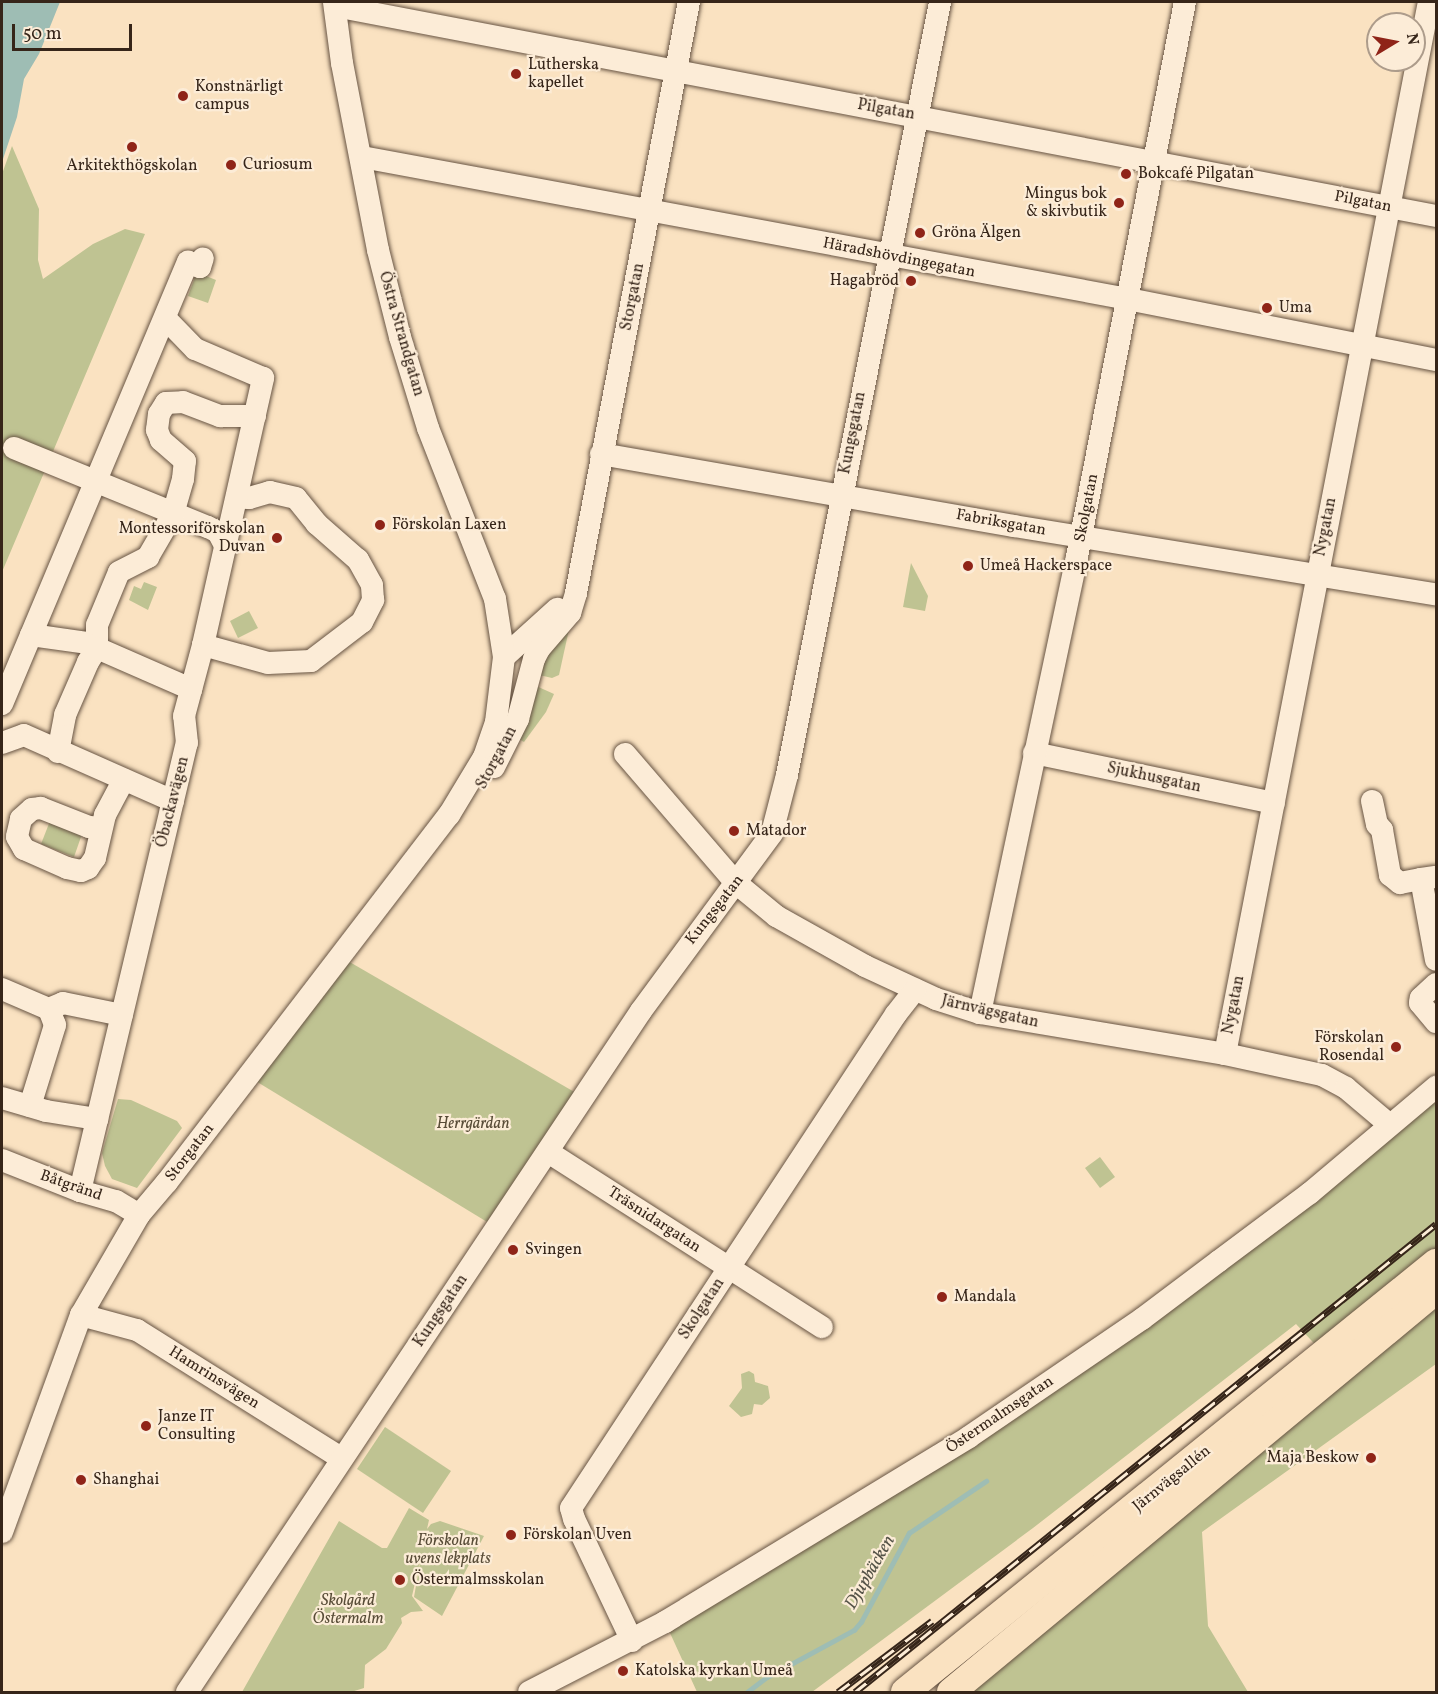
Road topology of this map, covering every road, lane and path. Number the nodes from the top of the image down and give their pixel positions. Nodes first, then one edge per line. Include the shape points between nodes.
1 (689, 2) edge
2 (940, 2) edge
3 (1185, 2) edge
4 (1429, 2) edge
5 (335, 4) edge
6 (675, 72) junction
7 (918, 116) junction
8 (362, 157) junction
9 (1155, 160) junction
10 (1389, 207) junction
11 (650, 210) junction
12 (1437, 216) edge
13 (888, 257) junction
14 (203, 258) dead end
15 (1128, 300) junction
16 (165, 318) junction
17 (1362, 345) junction
18 (1437, 360) edge
19 (255, 416) junction
20 (15, 448) dead end
21 (602, 454) junction
22 (96, 481) junction
23 (841, 496) junction
24 (237, 497) junction
25 (173, 514) junction
26 (1081, 537) junction
27 (226, 547) junction
28 (1317, 576) junction
29 (576, 593) junction
30 (1437, 594) edge
31 (31, 635) junction
32 (203, 645) junction
33 (97, 648) junction
34 (504, 657) junction
35 (191, 689) junction
36 (4, 699) edge
37 (24, 735) junction
38 (2, 743) edge
39 (58, 752) junction
40 (1034, 753) junction
41 (625, 754) dead end
42 (124, 780) junction
43 (173, 801) junction
44 (1372, 801) dead end
45 (1274, 803) junction
46 (449, 814) junction
47 (101, 828) dead end
48 (1429, 878) edge
49 (736, 883) junction
50 (1437, 960) edge
51 (1437, 984) edge
52 (2, 989) edge
53 (915, 990) junction
54 (49, 1009) junction
55 (980, 1013) junction
56 (122, 1015) junction
57 (1437, 1022) edge
58 (1225, 1054) junction
59 (1437, 1087) edge
60 (2, 1098) edge
61 (30, 1106) junction
62 (97, 1119) junction
63 (1390, 1125) junction
64 (548, 1152) junction
65 (2, 1160) edge
66 (80, 1191) junction
67 (139, 1215) junction
68 (1437, 1263) edge
69 (729, 1268) junction
70 (1437, 1290) edge
71 (81, 1315) junction
72 (822, 1327) dead end
73 (341, 1458) junction
74 (2, 1532) edge
75 (632, 1641) junction
76 (187, 1692) edge
77 (529, 1692) edge
78 (905, 1692) edge
79 (951, 1692) edge

1 - 6 street, Storgatan
2 - 7 street, Kungsgatan
3 - 9 street, Skolgatan
4 - 10 street, Nygatan
5 - 6 street, Pilgatan
5 - 8 street, Östra Strandgatan via 342,63
6 - 7 street, Pilgatan
6 - 11 street, Storgatan
7 - 9 street, Pilgatan
7 - 13 street, Kungsgatan
8 - 11 street, Häradshövdingegatan
8 - 34 street, Östra Strandgatan via 378,250 400,337 428,428 488,579
9 - 10 street, Pilgatan
9 - 15 street, Skolgatan
10 - 12 street, Pilgatan
10 - 17 street, Nygatan
11 - 13 street, Häradshövdingegatan
11 - 21 street, Storgatan
13 - 15 street, Häradshövdingegatan
13 - 23 street, Kungsgatan
14 - 16 street via 200,267 188,262
15 - 17 street, Häradshövdingegatan
15 - 26 street, Skolgatan
16 - 19 street, Öbackavägen via 207,357 263,378
16 - 22 street
17 - 18 street, Häradshövdingegatan
17 - 28 street, Nygatan
19 - 24 street, Öbackavägen
19 - 25 street via 231,418 183,402 166,403 159,414 157,430 161,440 181,455 186,468
20 - 22 street
21 - 23 street, Fabriksgatan
21 - 29 street, Storgatan
22 - 25 street
22 - 31 street
23 - 26 street, Fabriksgatan
23 - 49 street, Kungsgatan via 778,815 762,850
24 - 27 street, Öbackavägen
24 - 32 street via 270,492 296,498 317,524 358,560 372,585 373,600 362,622 311,661 268,663
25 - 27 street via 218,532
25 - 33 street via 148,557 119,572 97,625
26 - 28 street, Fabriksgatan
26 - 40 street, Skolgatan
27 - 32 street, Öbackavägen
28 - 30 street, Fabriksgatan
28 - 45 street, Nygatan
29 - 34 street
29 - 46 street, Storgatan via 570,613 534,659 518,719 492,771 466,807
31 - 33 street via 88,643
31 - 36 street
32 - 35 street, Öbackavägen
33 - 35 street
33 - 39 street via 65,716
34 - 46 street, Storgatan via 500,704 491,738 476,773
35 - 43 street, Öbackavägen via 183,716 187,743
36 - 37 street
37 - 38 street
37 - 39 street
39 - 42 street
40 - 45 street, Sjukhusgatan
40 - 55 street, Skolgatan
41 - 49 street, Järnvägsgatan
42 - 43 street
42 - 47 street via 111,799
43 - 56 street, Öbackavägen
44 - 48 street via 1390,875 1400,883
45 - 58 street, Nygatan
46 - 67 street, Storgatan
48 - 50 street
49 - 53 street, Järnvägsgatan via 776,916
49 - 64 street, Kungsgatan via 641,1011
51 - 57 street via 1420,998
52 - 54 street
53 - 55 street, Järnvägsgatan
53 - 69 street, Skolgatan
54 - 56 street via 63,1003
54 - 61 street via 55,1025
55 - 58 street, Järnvägsgatan
56 - 62 street, Öbackavägen
58 - 63 street, Järnvägsgatan via 1322,1075 1346,1088
59 - 63 street, Östermalmsgatan
60 - 61 street
61 - 62 street
62 - 66 street, Öbackavägen
63 - 75 street, Östermalmsgatan via 1310,1193 1142,1319 987,1425
64 - 69 street, Träsnidargatan
64 - 73 street, Kungsgatan
65 - 66 street, Båtgränd
66 - 67 street, Båtgränd via 116,1201
67 - 71 street, Storgatan
68 - 78 main road, Järnvägsallén
69 - 72 street, Träsnidargatan
69 - 75 street, Skolgatan via 571,1508
70 - 79 main road, Järnvägsallén
71 - 73 street, Hamrinsvägen via 137,1330
71 - 74 street, Storgatan
73 - 76 street, Kungsgatan
75 - 77 street, Östermalmsgatan

